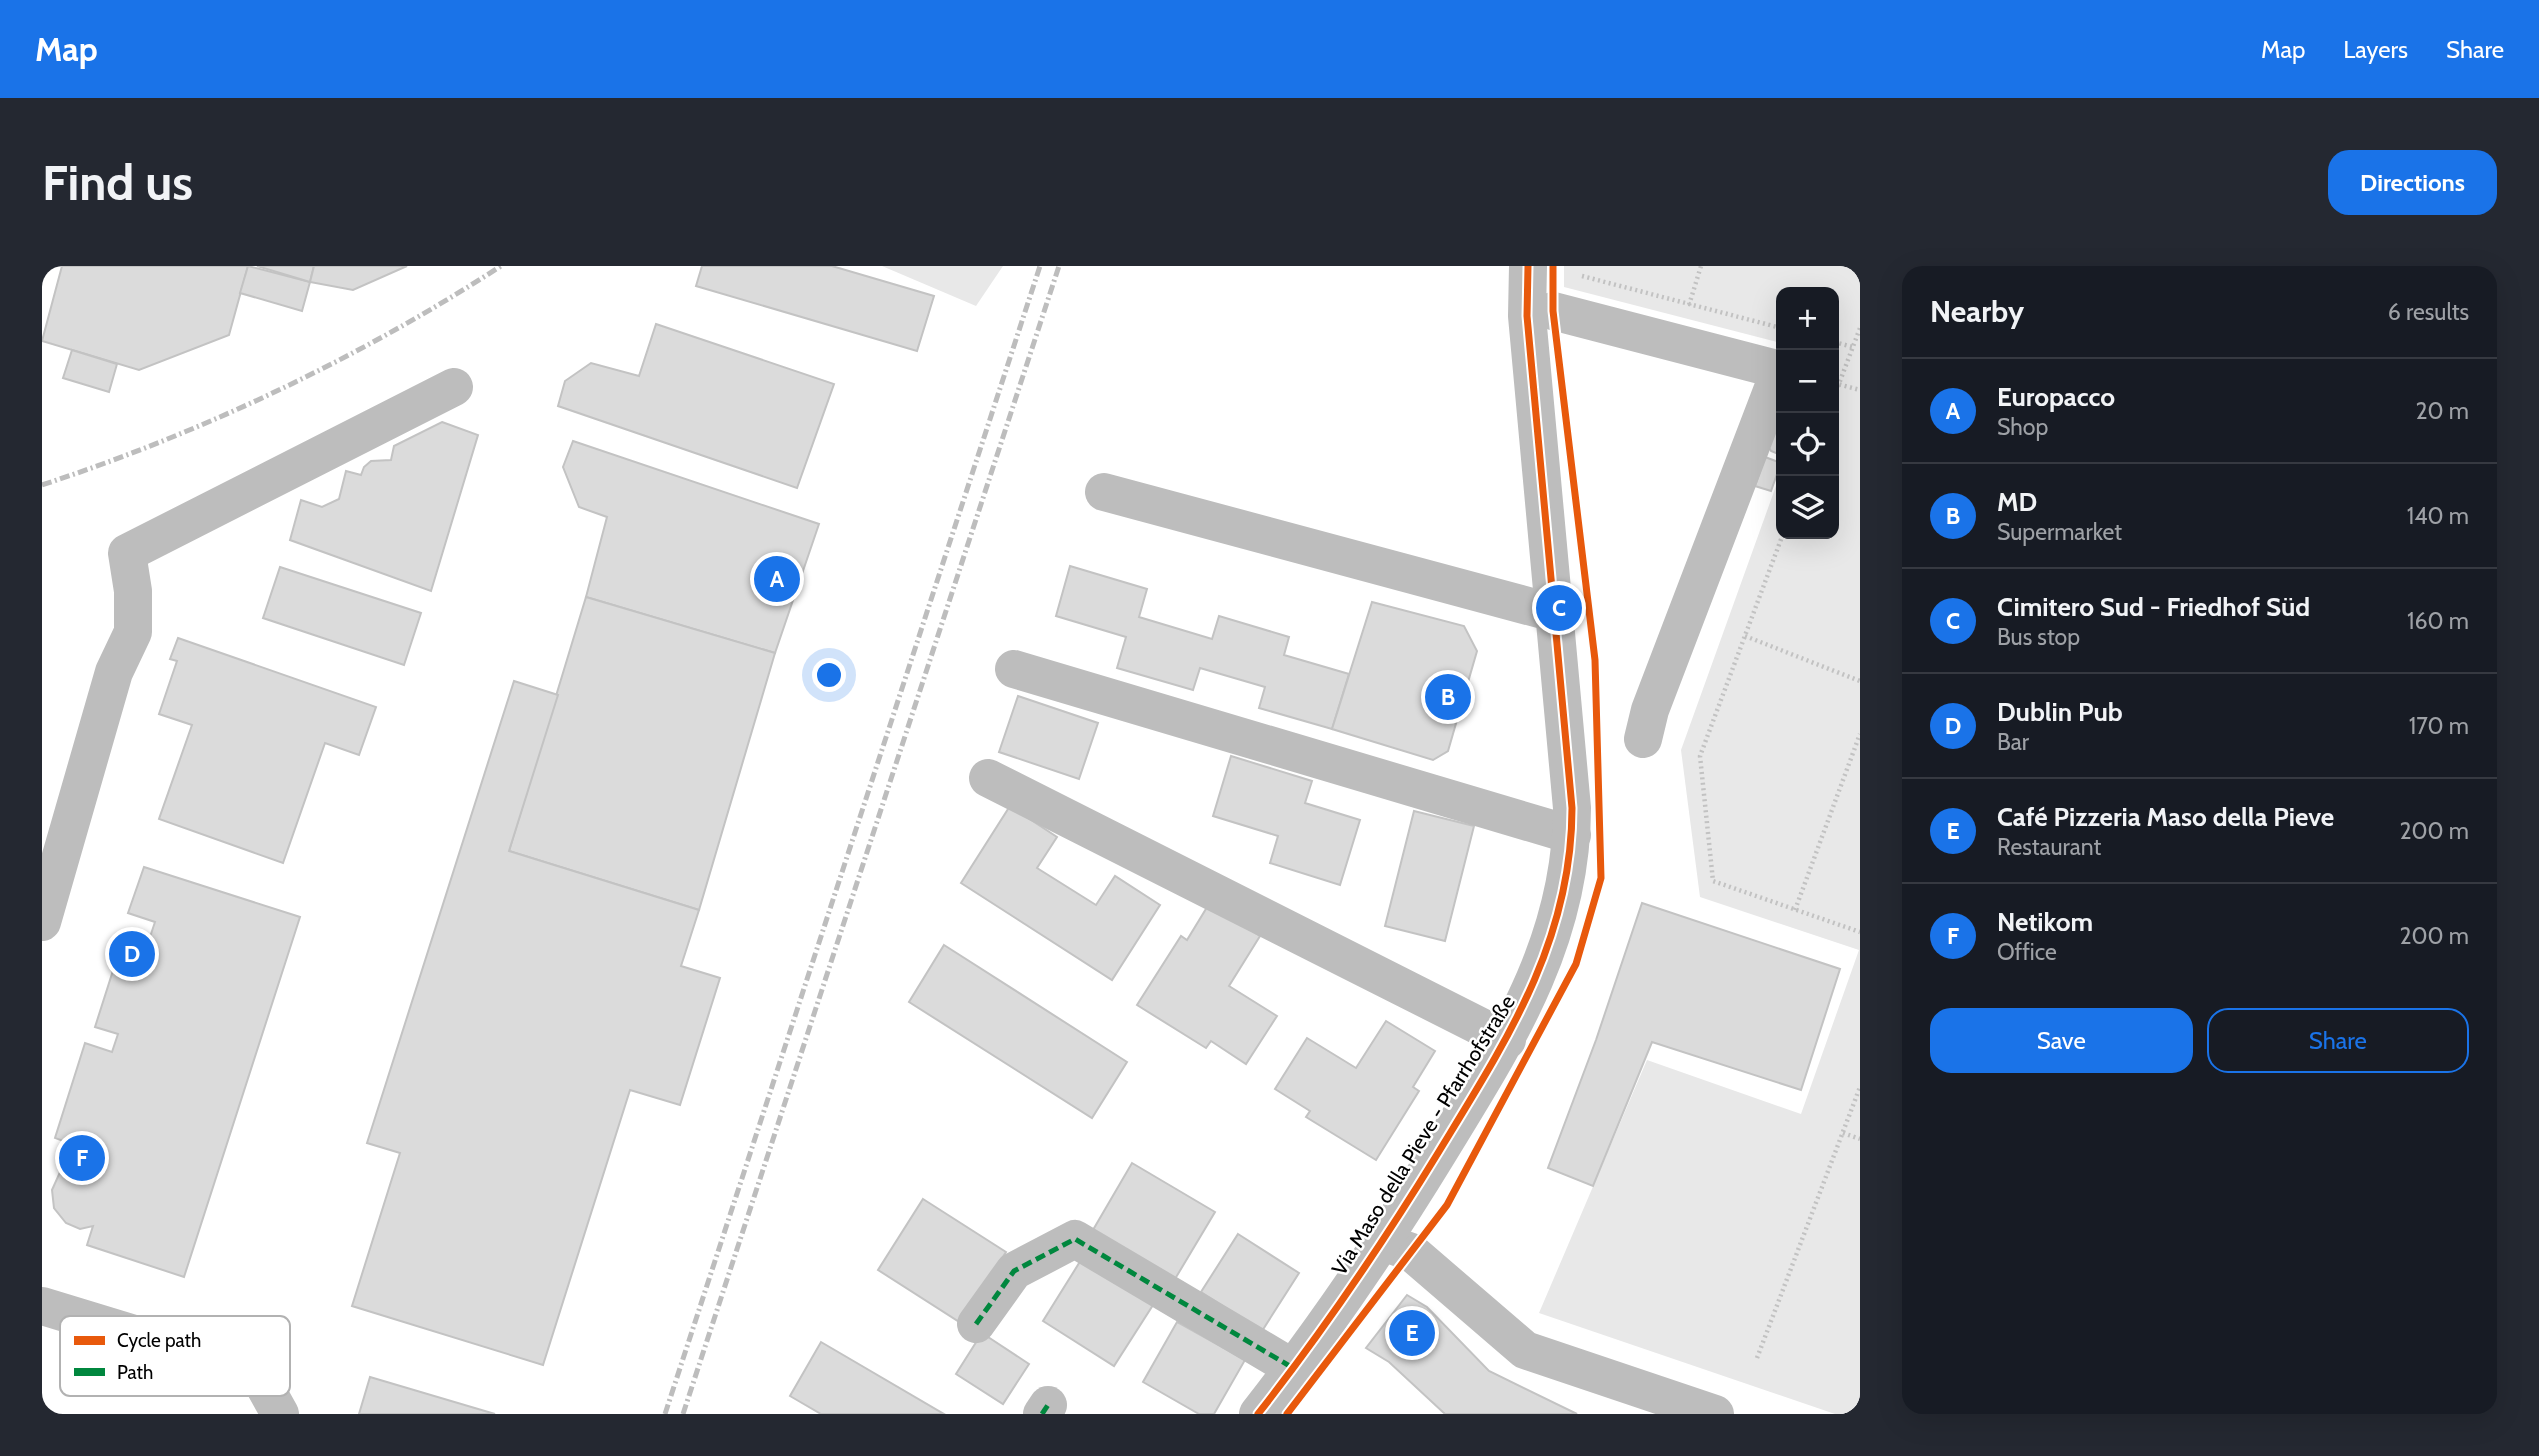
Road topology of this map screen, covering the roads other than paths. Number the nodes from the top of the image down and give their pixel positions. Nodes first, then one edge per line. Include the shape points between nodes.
1 (1528, 266) edge
2 (1553, 311) dead end
3 (1776, 369) edge
4 (1776, 383) edge
5 (454, 387) dead end
6 (1104, 492) dead end
7 (1554, 614) junction
8 (1014, 669) dead end
9 (1643, 738) dead end
10 (988, 778) dead end
11 (1572, 835) junction
12 (42, 922) edge
13 (1507, 1040) junction
14 (1383, 1242) junction
15 (42, 1306) edge
16 (75, 1316) edge
17 (976, 1324) dead end
18 (1293, 1368) junction
19 (270, 1396) edge
20 (280, 1414) edge
21 (1258, 1414) edge
22 (1715, 1414) edge

1 - 7 street, Via Maso della Pieve - Pfarrhofstraße via 1527,317
2 - 3 street
4 - 9 street
5 - 12 street via 127,553 133,632 114,672
6 - 7 street
7 - 11 street, Via Maso della Pieve - Pfarrhofstraße
8 - 11 street
10 - 13 street
11 - 13 street, Via Maso della Pieve - Pfarrhofstraße via 1538,977
13 - 14 street, Via Maso della Pieve - Pfarrhofstraße
14 - 18 street, Via Maso della Pieve - Pfarrhofstraße
14 - 22 street via 1411,1252 1525,1350
15 - 16 street
17 - 18 street via 1014,1271 1075,1239
18 - 21 street, Via Maso della Pieve - Pfarrhofstraße
19 - 20 street

